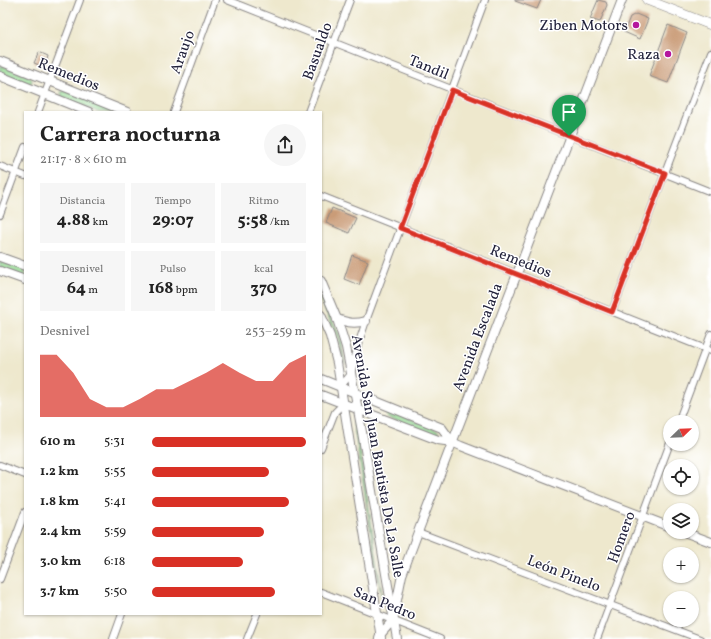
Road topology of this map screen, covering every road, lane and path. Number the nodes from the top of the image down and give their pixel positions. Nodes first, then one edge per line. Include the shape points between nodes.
1 (80, 0) edge
2 (215, 0) edge
3 (227, 0) edge
4 (350, 0) edge
5 (485, 0) edge
6 (622, 0) edge
7 (647, 0) edge
8 (711, 25) edge
9 (334, 43) junction
10 (711, 52) edge
11 (0, 61) edge
12 (0, 76) edge
13 (49, 81) junction
14 (452, 90) junction
15 (44, 94) junction
16 (38, 111) edge
17 (86, 111) edge
18 (125, 111) edge
19 (174, 111) edge
20 (308, 111) edge
21 (569, 136) junction
22 (24, 150) edge
23 (0, 166) edge
24 (16, 172) junction
25 (665, 173) junction
26 (24, 176) edge
27 (711, 192) edge
28 (322, 196) edge
29 (0, 214) edge
30 (400, 228) junction
31 (0, 257) edge
32 (24, 266) edge
33 (0, 271) edge
34 (516, 274) junction
35 (24, 280) edge
36 (322, 283) edge
37 (612, 312) junction
38 (322, 317) edge
39 (337, 319) junction
40 (366, 320) junction
41 (711, 334) edge
42 (708, 350) edge
43 (351, 374) junction
44 (322, 378) edge
45 (341, 386) junction
46 (355, 393) junction
47 (322, 395) edge
48 (344, 403) junction
49 (358, 410) junction
50 (681, 415) edge
51 (452, 442) junction
52 (322, 445) edge
53 (667, 451) edge
54 (0, 465) edge
55 (24, 475) edge
56 (24, 515) edge
57 (643, 516) junction
58 (663, 524) edge
59 (418, 532) junction
60 (699, 538) edge
61 (711, 542) edge
62 (0, 579) edge
63 (322, 592) edge
64 (610, 605) junction
65 (377, 614) junction
66 (122, 615) edge
67 (257, 615) edge
68 (393, 620) junction
69 (380, 638) edge
70 (113, 639) edge
71 (247, 639) edge
72 (397, 639) edge
73 (440, 639) edge
74 (597, 639) edge
75 (700, 639) edge

1 - 13 street
2 - 19 street, Araujo
3 - 9 street, Tandil
4 - 9 street, Basualdo
5 - 14 street
6 - 21 street, Avenida Escalada
7 - 8 main road
9 - 14 street, Tandil
9 - 20 street, Basualdo
10 - 25 street
11 - 13 street, Remedios
12 - 15 street, Remedios
13 - 15 street
13 - 18 street, Remedios
14 - 21 street, Tandil
14 - 30 street
15 - 16 street
15 - 17 street, Remedios
21 - 25 street, Tandil
21 - 34 street, Avenida Escalada
22 - 24 street
23 - 24 street
24 - 26 street
24 - 29 street
25 - 27 street, Tandil
25 - 37 street
28 - 30 street, Remedios
30 - 34 street, Remedios
30 - 40 street
31 - 32 street
33 - 35 street
34 - 37 street, Remedios
34 - 51 street, Avenida Escalada
36 - 39 street, Avenida San Juan Bautista De La Salle
37 - 42 street, Remedios
38 - 45 street, Avenida San Juan Bautista De La Salle via 330,336
39 - 40 street via 356,324
39 - 43 street, Avenida San Juan Bautista De La Salle
40 - 43 street
41 - 42 street
42 - 50 street
43 - 45 street
43 - 46 street, Avenida San Juan Bautista De La Salle
44 - 45 street
45 - 46 street
45 - 48 street, Avenida San Juan Bautista De La Salle
46 - 49 street, Avenida San Juan Bautista De La Salle
46 - 51 street via 442,428
47 - 48 street
48 - 49 street
48 - 52 street via 335,412
48 - 65 street, Avenida San Juan Bautista De La Salle
49 - 51 street via 438,440
49 - 68 street, Avenida San Juan Bautista De La Salle
51 - 57 street
51 - 59 street, Avenida Escalada
53 - 57 street, Homero
54 - 55 street
56 - 62 street
57 - 58 street
57 - 64 street, Homero
59 - 64 street, León Pinelo
59 - 68 street, Avenida Escalada via 402,575
60 - 61 street
63 - 65 street, San Pedro
64 - 74 street, Homero
64 - 75 street, León Pinelo
65 - 68 street, San Pedro
65 - 69 street, Avenida San Juan Bautista De La Salle
66 - 70 street
67 - 71 street
68 - 69 street, Avenida Escalada
68 - 72 street, Avenida San Juan Bautista De La Salle
68 - 73 street, San Pedro

